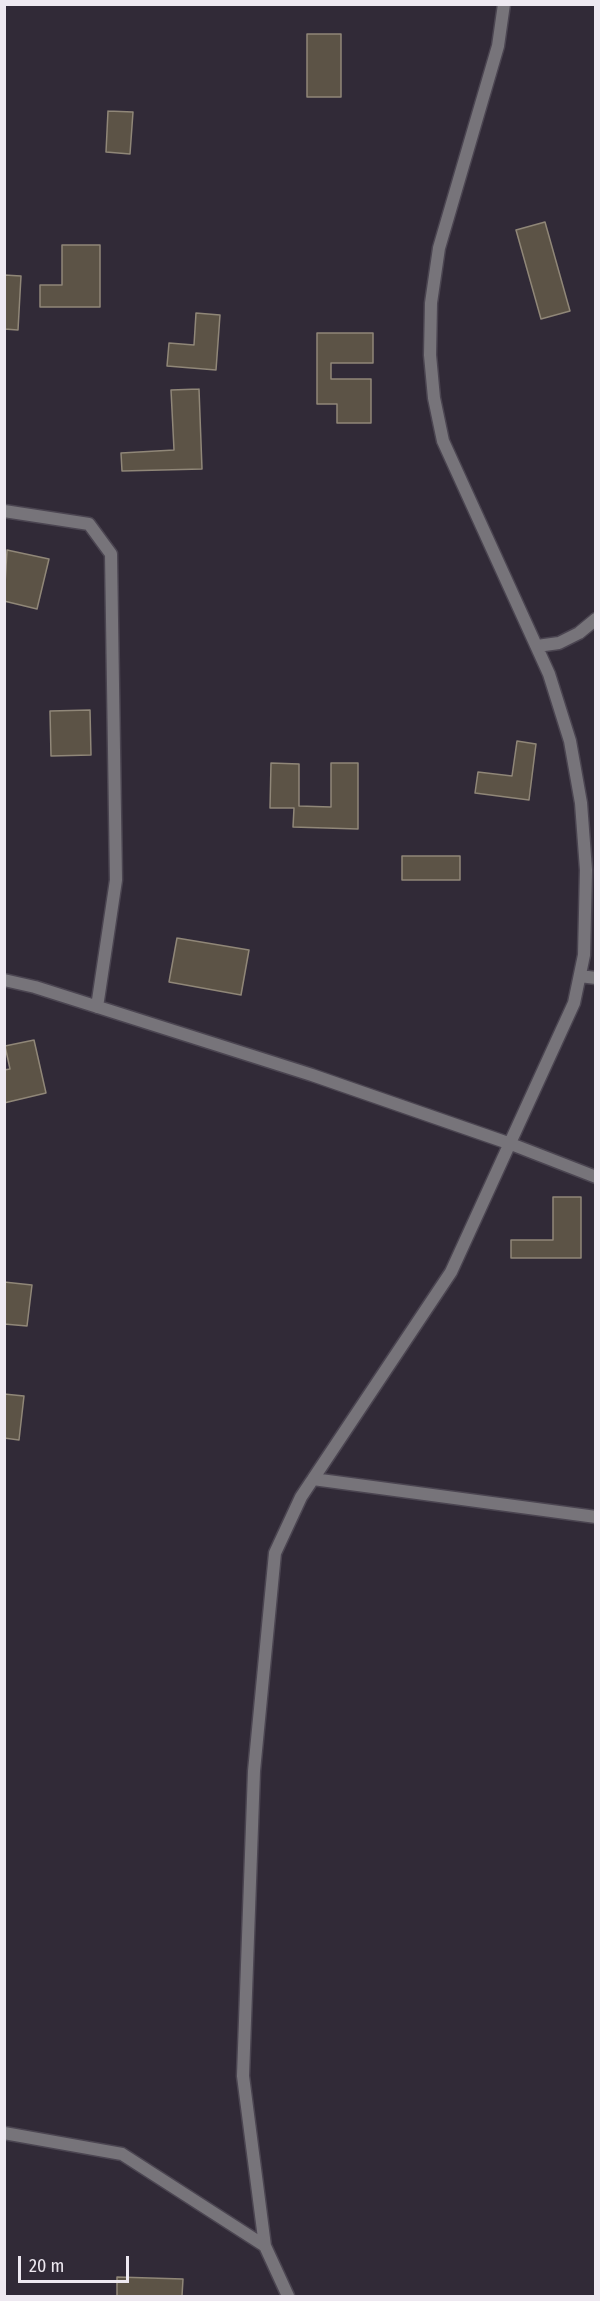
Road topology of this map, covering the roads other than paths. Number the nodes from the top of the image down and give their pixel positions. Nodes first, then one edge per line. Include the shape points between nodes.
1 (504, 4) edge
2 (4, 511) edge
3 (596, 619) edge
4 (537, 646) junction
5 (591, 880) edge
6 (580, 976) junction
7 (596, 978) edge
8 (4, 980) edge
9 (97, 1006) junction
10 (511, 1144) junction
11 (596, 1178) edge
12 (314, 1479) junction
13 (596, 1517) edge
14 (4, 2133) edge
15 (265, 2246) junction
16 (288, 2296) edge

1 - 4 street via 498,46 439,248 431,303 430,355 443,441
2 - 9 street via 89,524 111,554 116,880
3 - 4 street via 559,643
4 - 5 street via 570,741
5 - 6 street
6 - 7 street
6 - 10 street via 574,1003
8 - 9 street
9 - 10 street
10 - 11 street
10 - 12 street via 452,1272
12 - 13 street
12 - 15 street via 301,1497 275,1553 254,1771 243,2076
14 - 15 street via 122,2154
15 - 16 street

